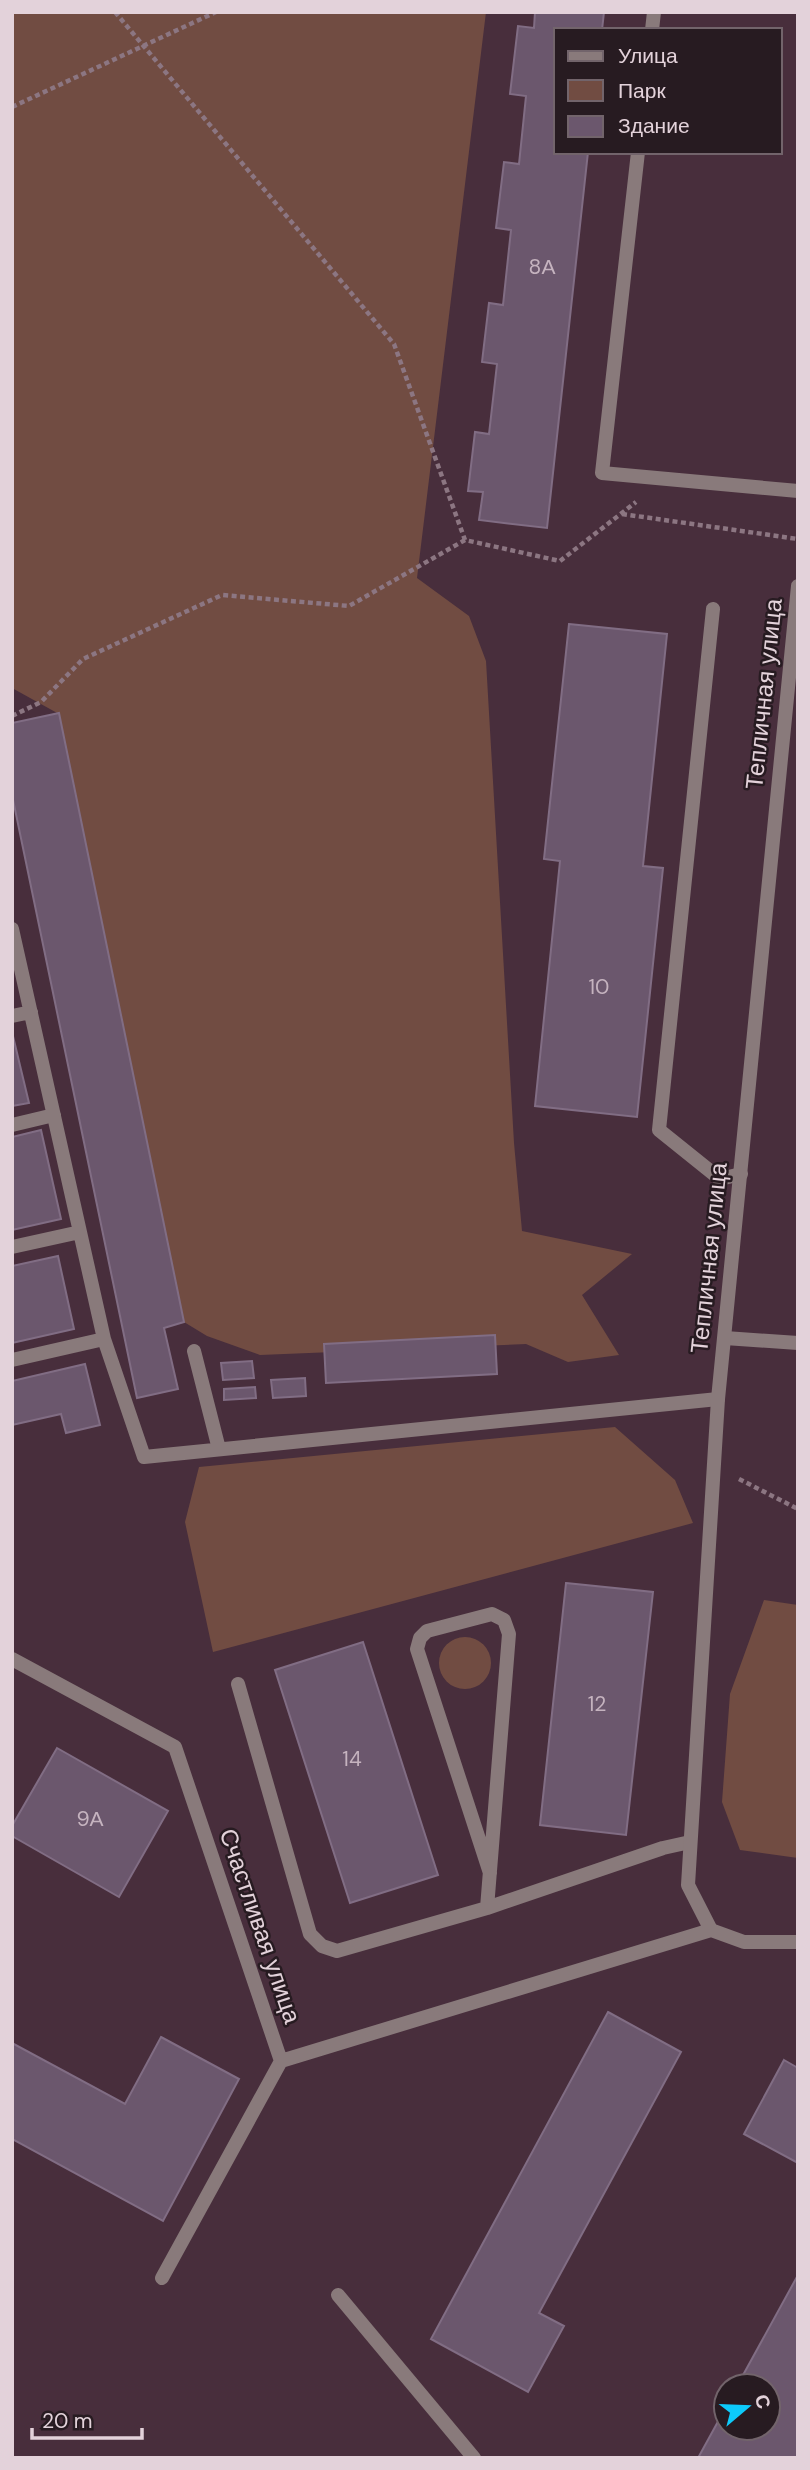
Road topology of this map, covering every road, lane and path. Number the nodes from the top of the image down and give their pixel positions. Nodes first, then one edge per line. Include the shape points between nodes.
1 (115, 12) edge
2 (216, 12) edge
3 (143, 46) junction
4 (12, 107) edge
5 (638, 154) edge
6 (666, 479) junction
7 (798, 491) edge
8 (621, 514) junction
9 (798, 539) edge
10 (465, 540) junction
11 (798, 586) edge
12 (713, 609) dead end
13 (792, 715) edge
14 (12, 716) edge
15 (13, 936) edge
16 (31, 1012) junction
17 (12, 1016) edge
18 (54, 1115) junction
19 (12, 1125) edge
20 (741, 1174) junction
21 (80, 1232) junction
22 (12, 1247) edge
23 (724, 1338) junction
24 (104, 1339) junction
25 (798, 1343) edge
26 (194, 1351) dead end
27 (12, 1360) edge
28 (718, 1399) junction
29 (219, 1449) junction
30 (714, 1466) junction
31 (798, 1509) edge
32 (12, 1659) edge
33 (238, 1684) dead end
34 (690, 1842) junction
35 (489, 1873) junction
36 (487, 1908) junction
37 (711, 1930) junction
38 (798, 1942) edge
39 (281, 2061) junction
40 (162, 2278) dead end
41 (338, 2295) dead end
42 (474, 2458) edge

1 - 3 path
2 - 3 path
3 - 4 path
3 - 10 path via 394,344
5 - 6 street via 602,473
6 - 7 street
6 - 8 path
8 - 9 path
8 - 10 path via 561,561
10 - 14 path via 349,606 222,595 83,659 41,702
11 - 13 street, Тепличная улица
12 - 20 street via 659,1130 720,1179
13 - 20 street, Тепличная улица
15 - 16 street
16 - 17 street
16 - 18 street
18 - 19 street
18 - 21 street
20 - 23 street, Тепличная улица
21 - 22 street
21 - 24 street
23 - 25 street
23 - 28 street, Тепличная улица
24 - 27 street
24 - 29 street via 144,1457
26 - 29 street
28 - 29 street
28 - 30 street, Тепличная улица
30 - 31 path
30 - 34 street, Тепличная улица
32 - 39 street, Счастливая улица via 175,1747
33 - 36 street via 310,1934 322,1946 337,1951
34 - 36 street
34 - 37 street, Тепличная улица via 688,1885
35 - 35 street via 509,1634 504,1620 492,1614 427,1631 419,1638 417,1649
35 - 36 street
37 - 38 street via 744,1942
37 - 39 street
39 - 40 street, Счастливая улица
41 - 42 street

